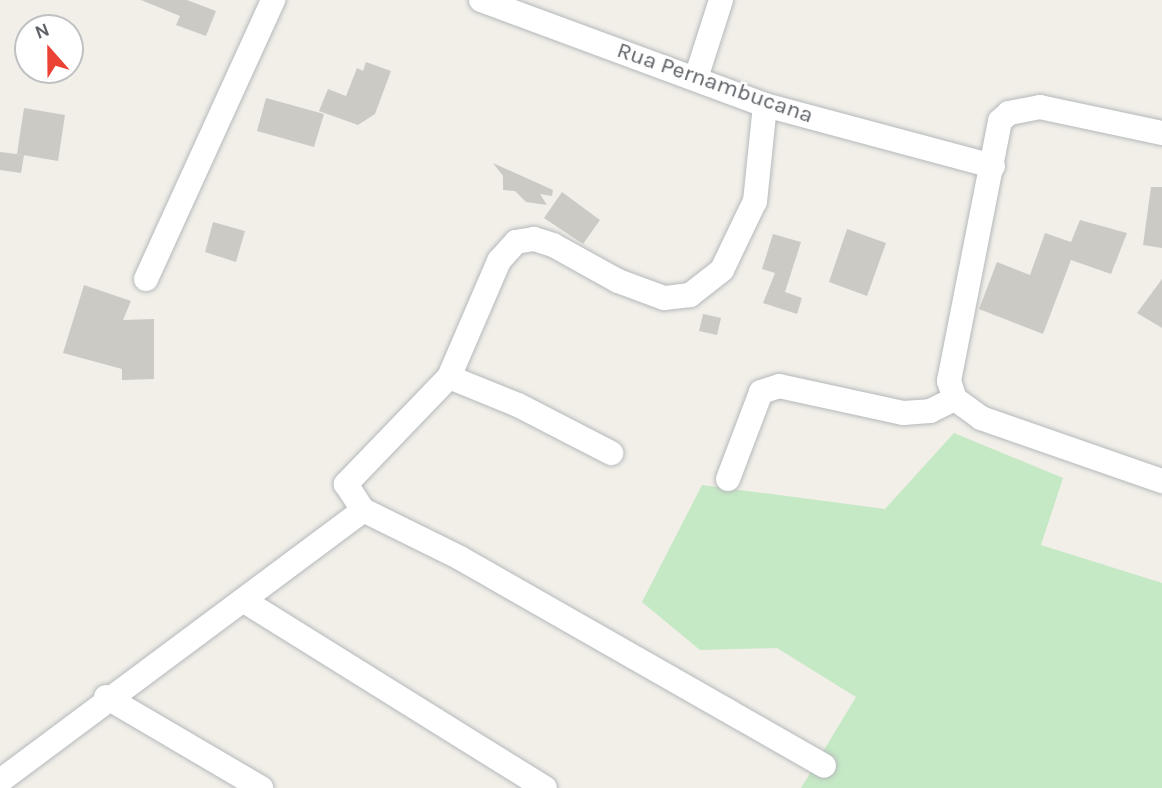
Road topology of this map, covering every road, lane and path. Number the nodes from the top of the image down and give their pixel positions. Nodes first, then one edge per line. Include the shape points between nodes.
1 (273, 0) edge
2 (481, 0) edge
3 (721, 0) edge
4 (696, 78) junction
5 (765, 105) junction
6 (1162, 133) edge
7 (993, 166) junction
8 (146, 279) dead end
9 (449, 377) junction
10 (955, 399) junction
11 (611, 453) dead end
12 (728, 479) dead end
13 (1162, 481) edge
14 (363, 510) junction
15 (246, 602) junction
16 (106, 698) junction
17 (824, 766) dead end
18 (0, 781) edge
19 (261, 788) edge
20 (545, 788) edge

1 - 8 street
2 - 4 street, Rua Pernambucana
3 - 4 street
4 - 5 street, Rua Pernambucana
5 - 7 street, Rua Pernambucana
5 - 9 street via 755,201 722,270 690,295 664,298 618,281 553,245 534,239 516,242 499,261
6 - 7 street via 1040,107 1024,108 1009,113 996,128
7 - 10 street via 959,311 948,381
9 - 11 street via 518,405
9 - 14 street via 346,484
10 - 12 street via 930,411 903,413 779,386 761,392
10 - 13 street via 981,418
14 - 15 street
14 - 17 street via 460,558
15 - 16 street
15 - 20 street
16 - 18 street
16 - 19 street

